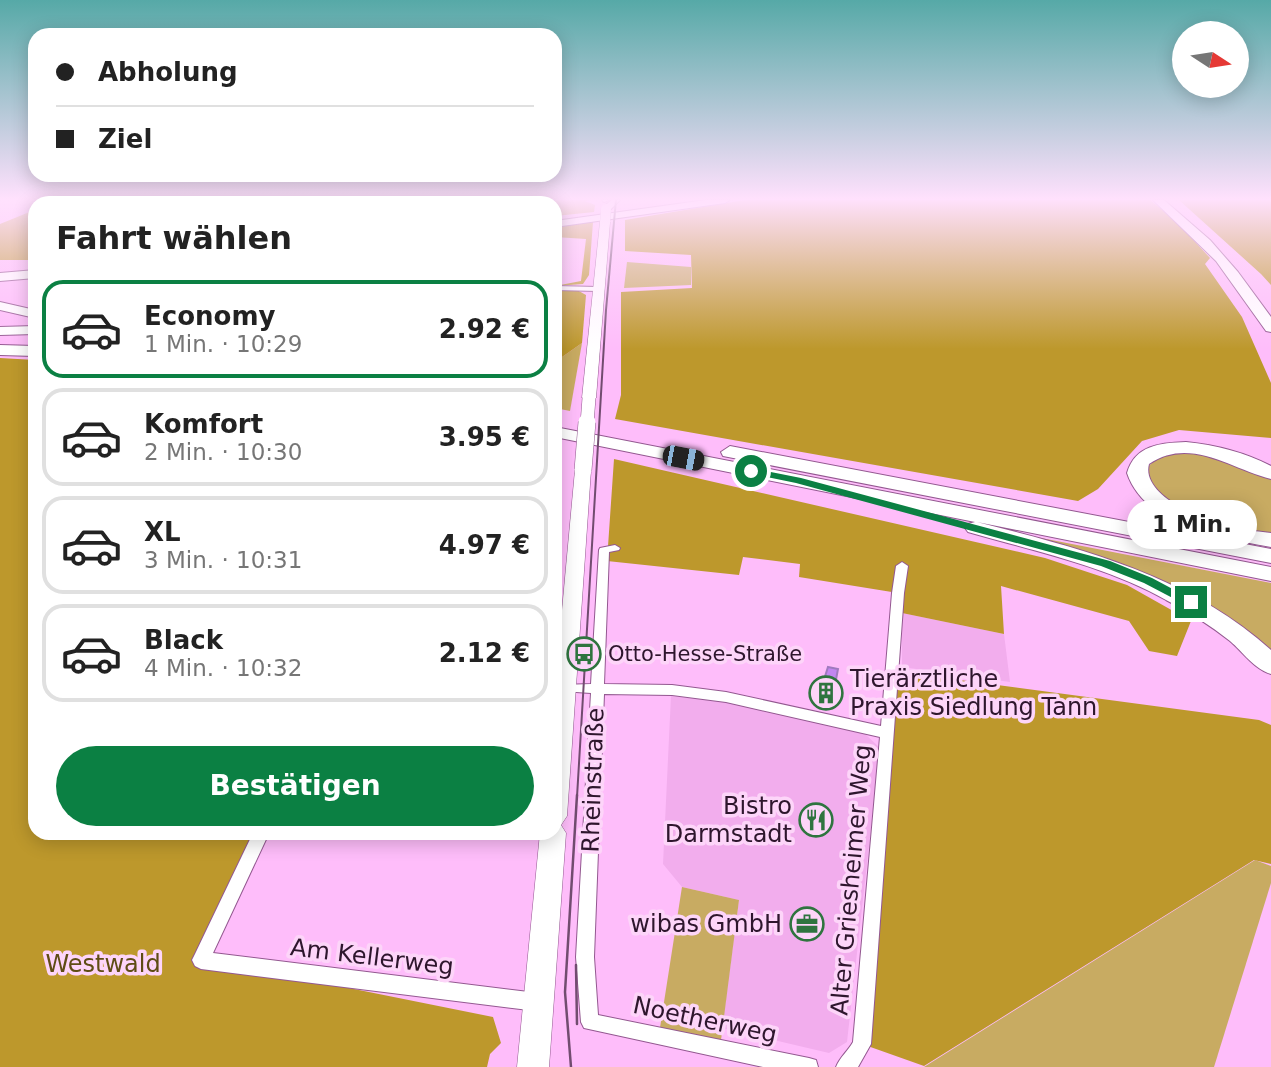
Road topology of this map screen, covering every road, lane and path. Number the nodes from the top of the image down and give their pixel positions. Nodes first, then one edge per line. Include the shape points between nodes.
1 (603, 250) edge
2 (1212, 250) edge
3 (1221, 250) edge
4 (0, 263) edge
5 (28, 263) edge
6 (28, 273) edge
7 (0, 275) edge
8 (562, 288) edge
9 (598, 289) junction
10 (0, 306) edge
11 (1271, 309) edge
12 (0, 312) edge
13 (28, 314) edge
14 (28, 315) edge
15 (0, 320) edge
16 (28, 326) edge
17 (1271, 328) edge
18 (28, 329) edge
19 (0, 331) edge
20 (0, 351) edge
21 (28, 351) edge
22 (562, 419) edge
23 (562, 433) edge
24 (1271, 473) edge
25 (797, 480) junction
26 (918, 488) junction
27 (1220, 532) junction
28 (1271, 540) edge
29 (615, 548) dead end
30 (1271, 556) edge
31 (902, 566) dead end
32 (1271, 574) edge
33 (562, 638) edge
34 (1271, 665) edge
35 (597, 687) junction
36 (566, 688) junction
37 (888, 733) junction
38 (562, 735) edge
39 (258, 840) edge
40 (552, 840) edge
41 (537, 1002) junction
42 (590, 1021) joint
43 (533, 1067) edge
44 (809, 1067) edge
45 (845, 1067) edge

1 - 9 main road, Rheinstraße, bridge
2 - 17 highway
3 - 11 highway
4 - 5 highway
6 - 7 highway
8 - 9 street
9 - 33 main road, Rheinstraße, bridge via 583,470
10 - 13 highway
12 - 14 highway
15 - 16 highway
18 - 19 highway
20 - 21 highway
22 - 26 highway
23 - 25 highway
24 - 27 highway via 1240,459 1195,449 1160,450 1140,461 1137,477 1152,496
25 - 32 highway
25 - 34 highway via 1117,568 1205,611
26 - 27 highway
26 - 30 highway
27 - 28 highway
29 - 35 street, Rheinstraße via 604,550
31 - 37 street, Alter Griesheimer Weg
33 - 36 main road, Rheinstraße
35 - 36 street
35 - 37 street via 726,697
35 - 42 street, Rheinstraße via 585,957
36 - 38 main road, Rheinstraße
37 - 45 street, Alter Griesheimer Weg via 862,1044
39 - 41 street, Am Kellerweg via 201,960
40 - 41 main road, Rheinstraße
41 - 43 main road, Rheinstraße
42 - 44 street, Noetherweg

